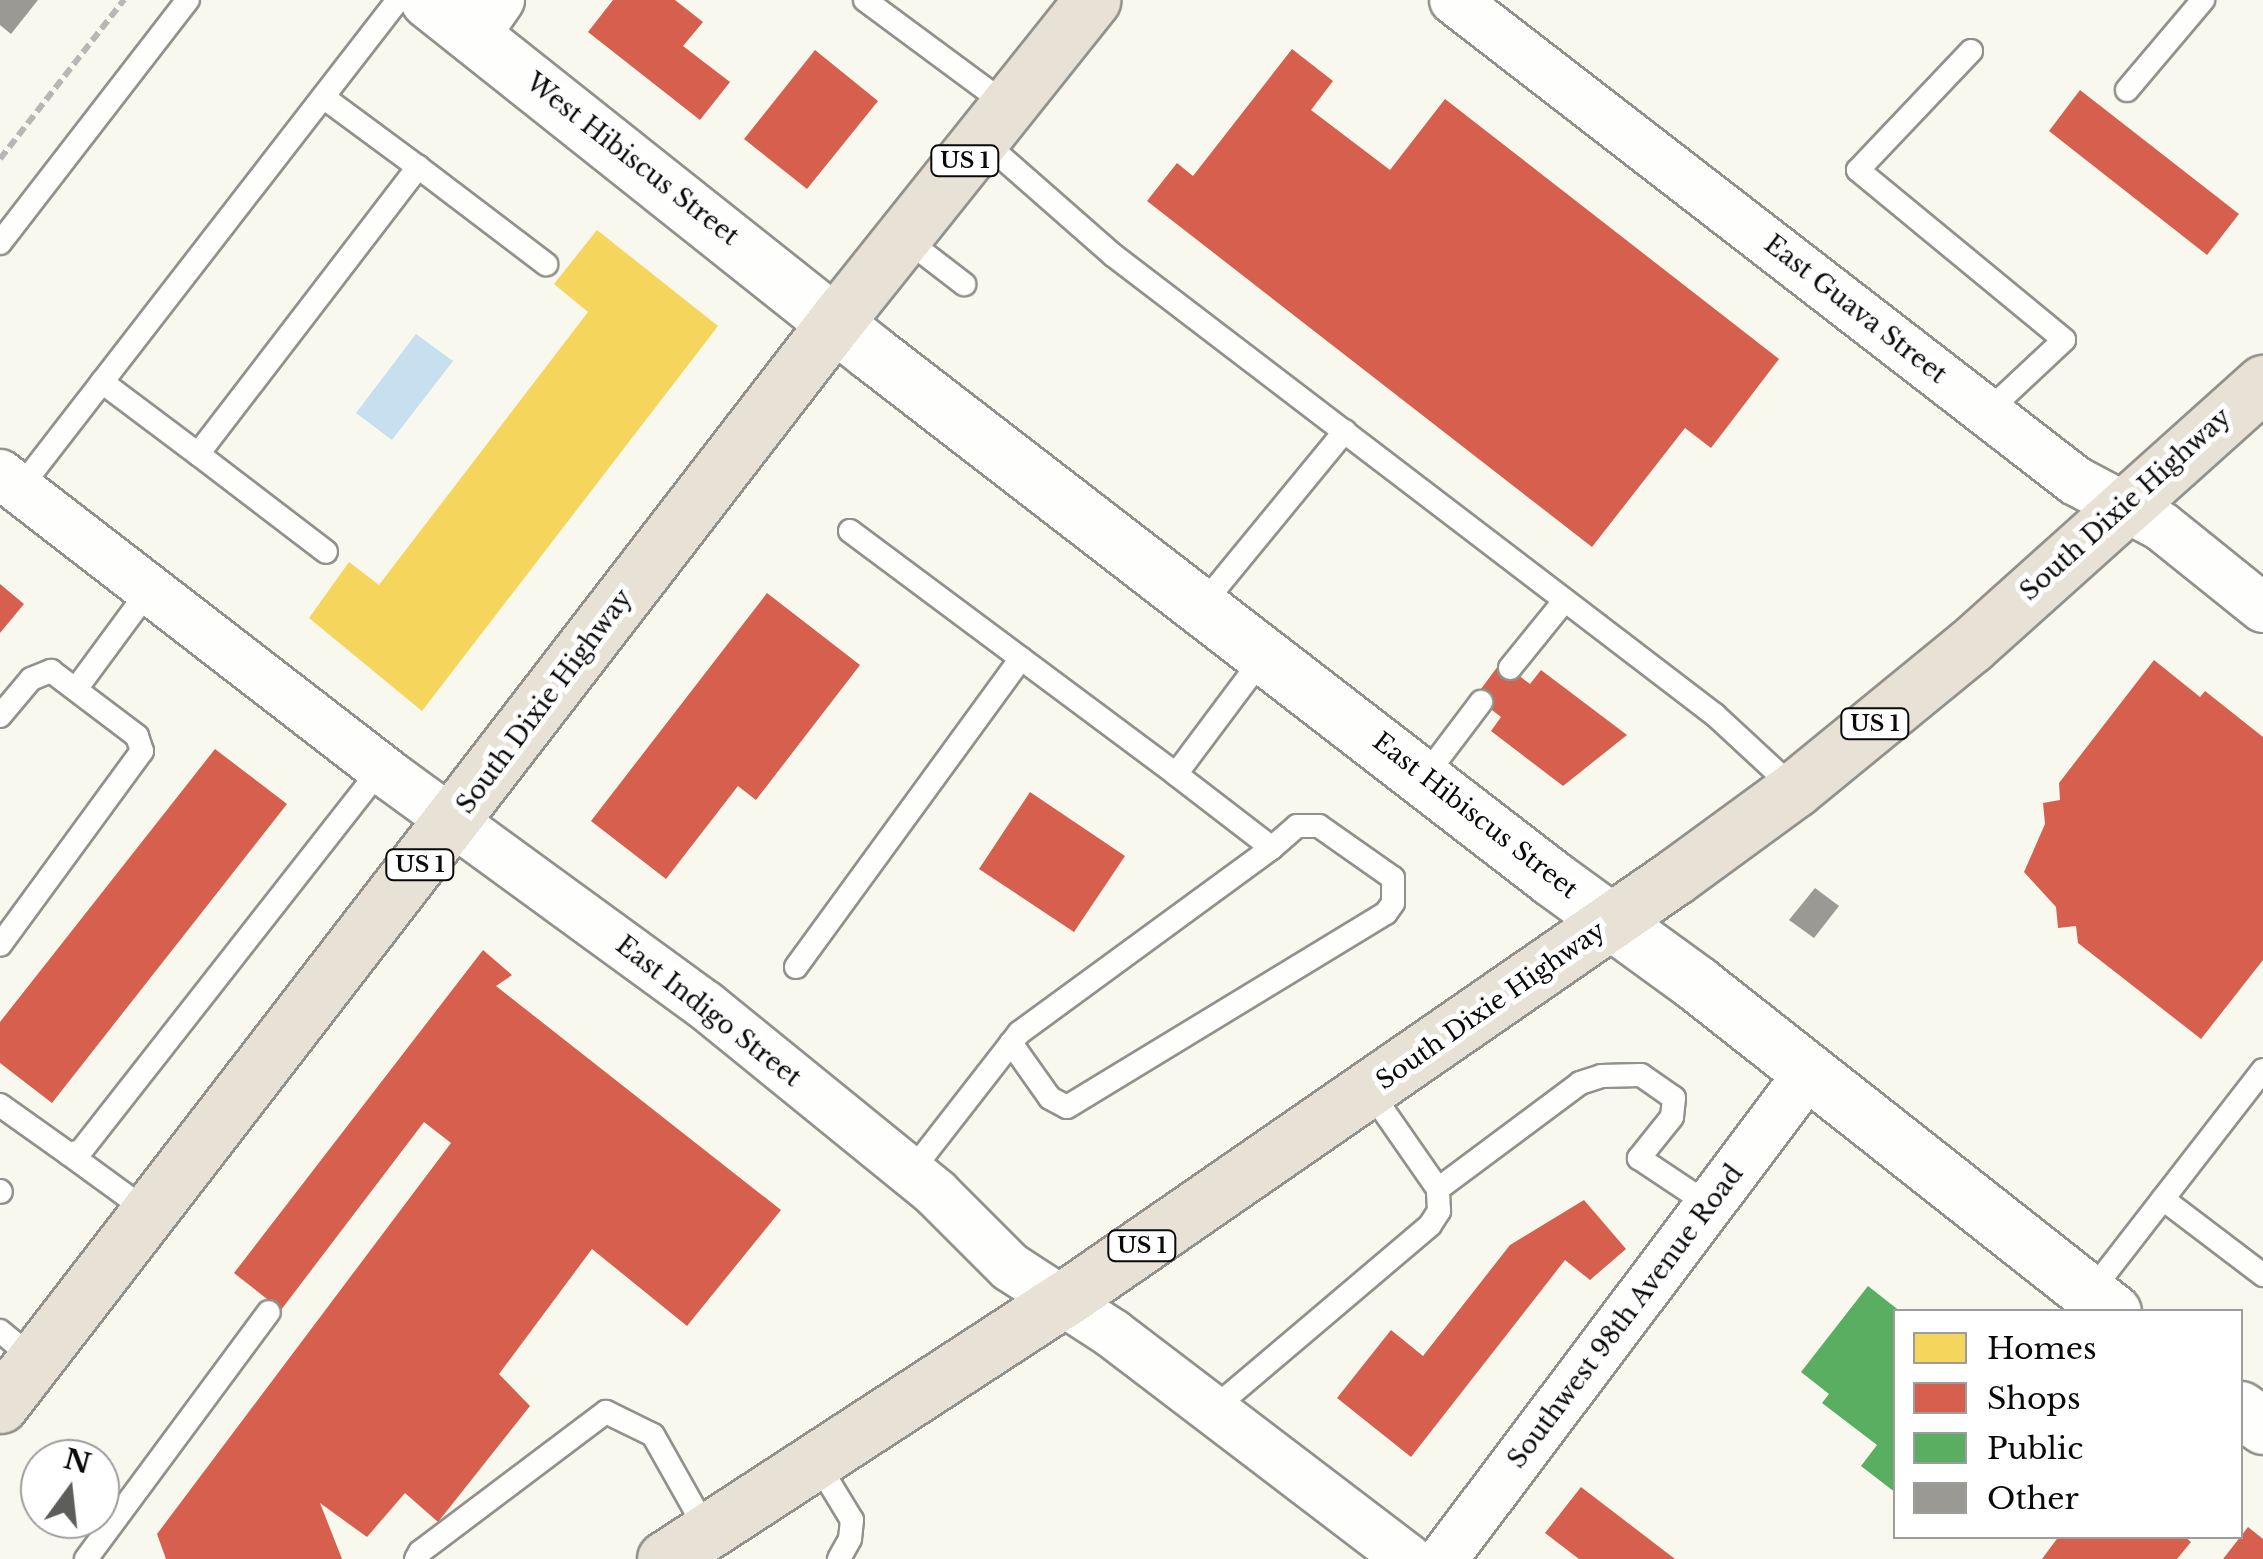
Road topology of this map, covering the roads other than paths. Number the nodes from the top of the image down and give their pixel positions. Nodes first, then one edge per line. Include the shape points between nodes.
1 (188, 0) edge
2 (398, 0) edge
3 (428, 0) edge
4 (865, 0) edge
5 (1092, 0) edge
6 (1454, 0) edge
7 (2203, 0) edge
8 (488, 18) edge
9 (1970, 51) dead end
10 (2127, 90) dead end
11 (323, 96) junction
12 (995, 123) junction
13 (418, 167) junction
14 (904, 238) junction
15 (0, 243) edge
16 (546, 264) dead end
17 (964, 284) dead end
18 (836, 321) junction
19 (102, 382) junction
20 (2263, 382) edge
21 (1987, 412) junction
22 (1345, 431) junction
23 (198, 454) junction
24 (10, 481) edge
25 (2124, 508) junction
26 (850, 531) dead end
27 (326, 552) dead end
28 (148, 590) junction
29 (1565, 600) junction
30 (1202, 605) junction
31 (2263, 608) edge
32 (1265, 655) junction
33 (1021, 658) junction
34 (1510, 668) dead end
35 (76, 689) junction
36 (1481, 702) dead end
37 (0, 716) edge
38 (381, 768) junction
39 (1176, 774) junction
40 (1425, 776) junction
41 (1795, 788) junction
42 (454, 821) junction
43 (1272, 848) junction
44 (1612, 922) junction
45 (0, 945) edge
46 (796, 967) dead end
47 (1011, 1042) junction
48 (2263, 1070) edge
49 (1808, 1074) junction
50 (1370, 1091) junction
51 (0, 1105) edge
52 (75, 1152) junction
53 (910, 1174) junction
54 (1438, 1190) junction
55 (2164, 1199) junction
56 (1711, 1206) junction
57 (150, 1213) junction
58 (2261, 1269) edge
59 (1063, 1300) junction
60 (2102, 1302) edge
61 (269, 1312) dead end
62 (18, 1346) edge
63 (0, 1405) edge
64 (1212, 1410) junction
65 (815, 1460) junction
66 (686, 1545) edge
67 (86, 1559) edge
68 (416, 1559) edge
69 (839, 1559) edge
70 (1408, 1559) edge
71 (1443, 1559) edge

1 - 15 lane
2 - 11 lane
3 - 8 street, West Hibiscus Street
4 - 12 lane
5 - 12 highway, South Dixie Highway / US 1
6 - 21 street, East Guava Street
7 - 10 lane
8 - 18 street, West Hibiscus Street
9 - 21 lane via 1858,170 2064,340
11 - 13 lane
11 - 19 lane
12 - 14 highway, South Dixie Highway / US 1
12 - 22 lane via 1113,255
13 - 16 lane
13 - 23 lane
14 - 17 lane
14 - 18 highway, South Dixie Highway / US 1
18 - 30 street, East Hibiscus Street
18 - 42 highway, South Dixie Highway / US 1
19 - 23 lane
19 - 24 lane
20 - 25 highway, South Dixie Highway / US 1
21 - 25 street, East Guava Street via 2076,481
22 - 29 lane
22 - 30 lane
23 - 27 lane
24 - 28 street, East Indigo Street
25 - 31 street, East Guava Street via 2161,526
25 - 41 highway, South Dixie Highway / US 1 via 1970,646
26 - 33 lane
28 - 35 lane
28 - 38 street, East Indigo Street
29 - 34 lane
29 - 41 lane via 1715,714
30 - 32 street, East Hibiscus Street
32 - 39 lane
32 - 40 street, East Hibiscus Street
33 - 39 lane
33 - 46 lane
35 - 37 lane via 43,673
35 - 45 lane via 137,736 142,750
36 - 40 lane
38 - 42 street, East Indigo Street
38 - 52 lane
39 - 43 lane
40 - 44 street, East Hibiscus Street
41 - 44 highway, South Dixie Highway / US 1
42 - 53 street, East Indigo Street via 704,1005
42 - 57 highway, South Dixie Highway / US 1
43 - 47 lane
43 - 47 lane via 1297,826 1318,826 1393,878 1393,903 1067,1107 1050,1098
44 - 49 street, East Hibiscus Street
44 - 50 highway, South Dixie Highway / US 1
47 - 53 lane
48 - 55 lane
49 - 56 street, Southwest 98th Avenue Road
49 - 60 street, East Hibiscus Street
50 - 54 lane
50 - 59 highway, South Dixie Highway / US 1
51 - 52 lane
52 - 57 lane
53 - 59 street, East Indigo Street via 1010,1266
54 - 56 lane via 1580,1083 1641,1075 1674,1098 1672,1117 1639,1158
54 - 64 lane via 1439,1210 1430,1226
55 - 58 lane
55 - 60 lane
56 - 71 street, Southwest 98th Avenue Road
57 - 62 highway, South Dixie Highway / US 1
59 - 64 street, East Indigo Street
59 - 65 highway, South Dixie Highway / US 1
61 - 67 lane
62 - 63 highway, South Dixie Highway / US 1
64 - 70 street, East Indigo Street
65 - 66 highway, South Dixie Highway / US 1
65 - 69 lane via 852,1520
66 - 68 lane via 653,1435 606,1412

